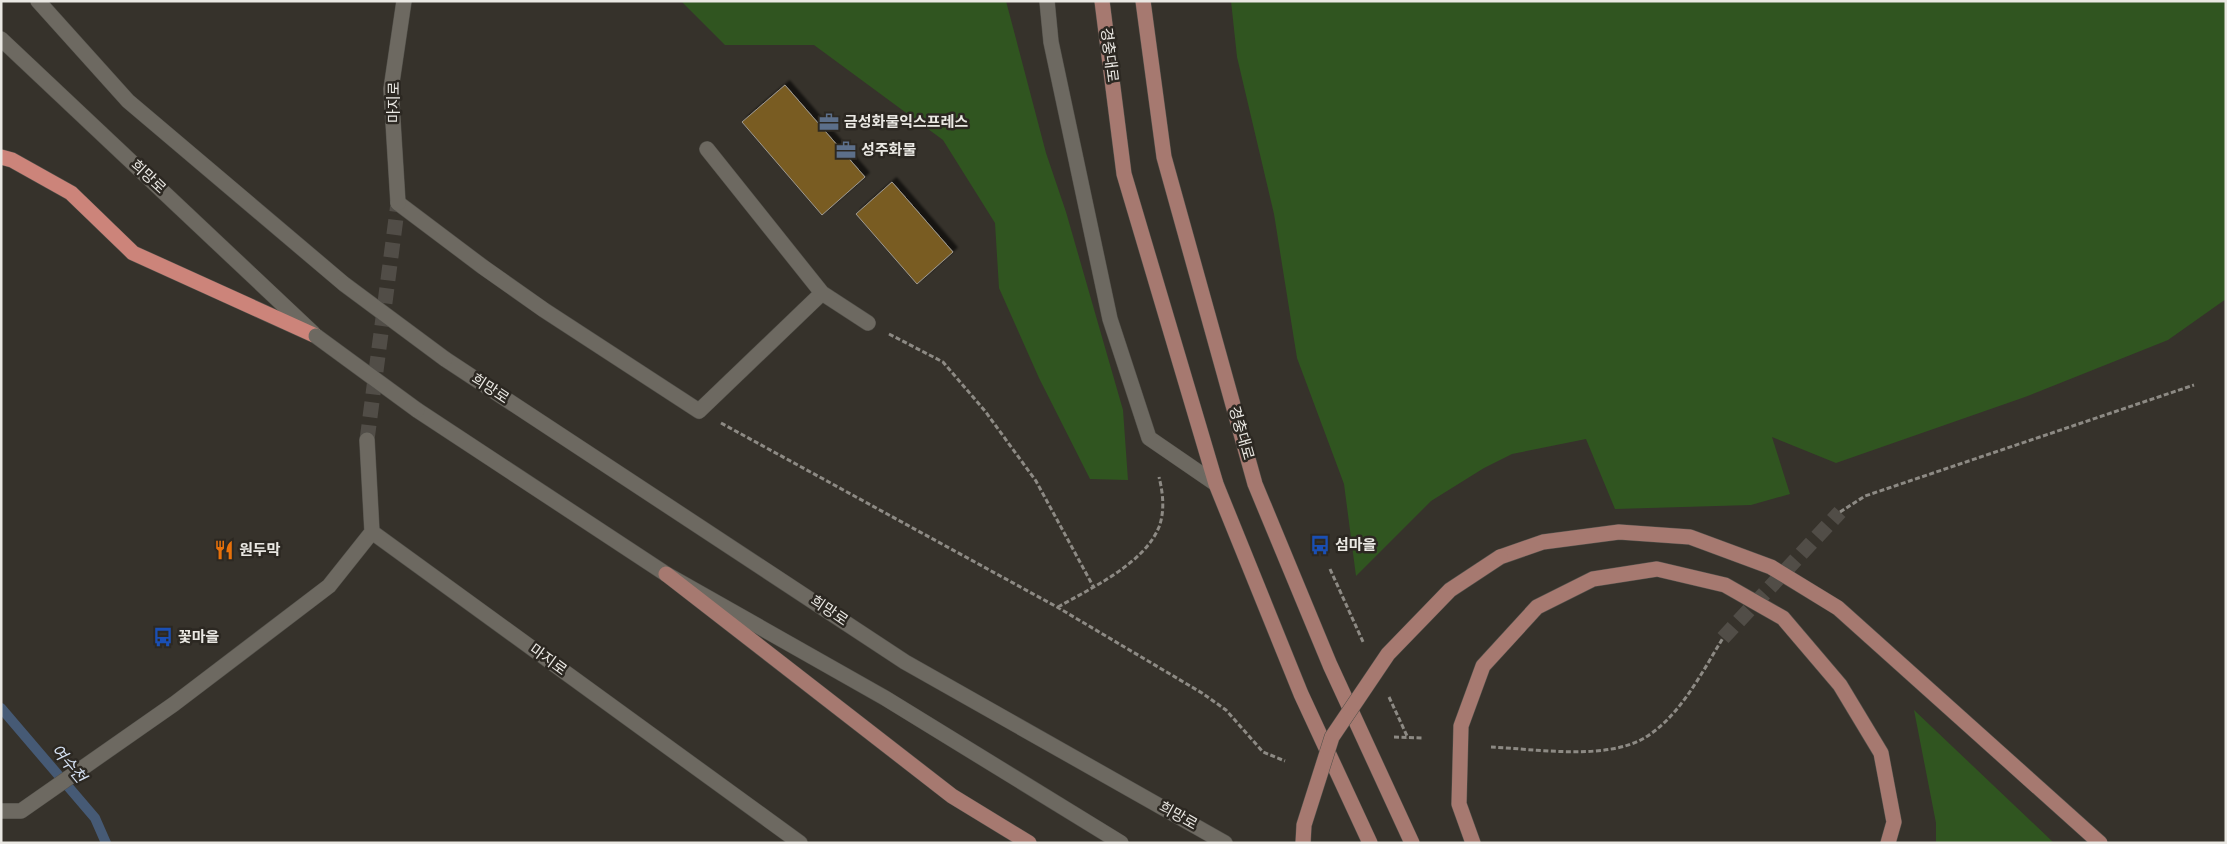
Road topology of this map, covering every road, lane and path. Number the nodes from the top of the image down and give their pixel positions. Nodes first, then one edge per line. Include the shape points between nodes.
1 (38, 1) edge
2 (404, 1) edge
3 (1047, 1) edge
4 (1102, 1) edge
5 (1143, 1) edge
6 (1, 39) edge
7 (707, 149) dead end
8 (1, 158) edge
9 (822, 293) junction
10 (868, 323) joint
11 (316, 336) junction
12 (2194, 385) dead end
13 (699, 411) junction
14 (1149, 438) junction
15 (367, 440) tunnel mouth
16 (1216, 484) junction
17 (1840, 512) tunnel mouth
18 (372, 532) junction
19 (666, 574) junction
20 (1094, 586) junction
21 (1057, 607) junction
22 (1723, 638) tunnel mouth
23 (1394, 737) dead end
24 (1423, 738) dead end
25 (1491, 747) dead end
26 (1284, 760) dead end
27 (1, 811) edge
28 (800, 843) edge
29 (1029, 843) edge
30 (1121, 843) edge
31 (1225, 843) edge
32 (1303, 843) edge
33 (1370, 843) edge
34 (1412, 843) edge
35 (1473, 843) edge
36 (1888, 843) edge
37 (2100, 843) edge

1 - 31 main road, 희망로, bridge via 128,101 344,284 445,359 905,662
2 - 13 main road, 마지로 via 391,89 398,203 483,268
3 - 14 main road via 1051,42 1110,319
4 - 16 main road, 경충대로 via 1124,174
5 - 34 main road, 경충대로 via 1164,157 1255,484 1330,665
6 - 11 main road, 희망로
7 - 9 main road
8 - 11 highway via 12,160 70,194 133,253
9 - 10 main road
9 - 13 main road
10 - 20 path via 943,362 979,404 1036,481
11 - 19 main road, 희망로, bridge via 417,410
12 - 17 path via 1865,496
13 - 21 path
14 - 16 main road
14 - 20 path via 1164,497 1159,526 1148,544 1126,566
15 - 18 main road
16 - 33 main road, 경충대로 via 1301,694
18 - 27 main road via 329,586 174,704 21,811
18 - 28 main road, 마지로
19 - 29 main road via 952,796
19 - 30 main road via 885,698
20 - 21 path
21 - 26 path via 1202,693 1226,710 1263,752
22 - 25 path via 1683,701 1645,737 1622,746 1597,750
23 - 24 path
32 - 37 main road, bridge via 1304,825 1332,737 1388,654 1450,590 1500,556 1543,542 1618,532 1690,537 1771,567 1838,608
35 - 36 main road via 1459,804 1462,726 1483,666 1537,607 1592,579 1657,569 1725,585 1783,618 1840,685 1881,753 1894,822

